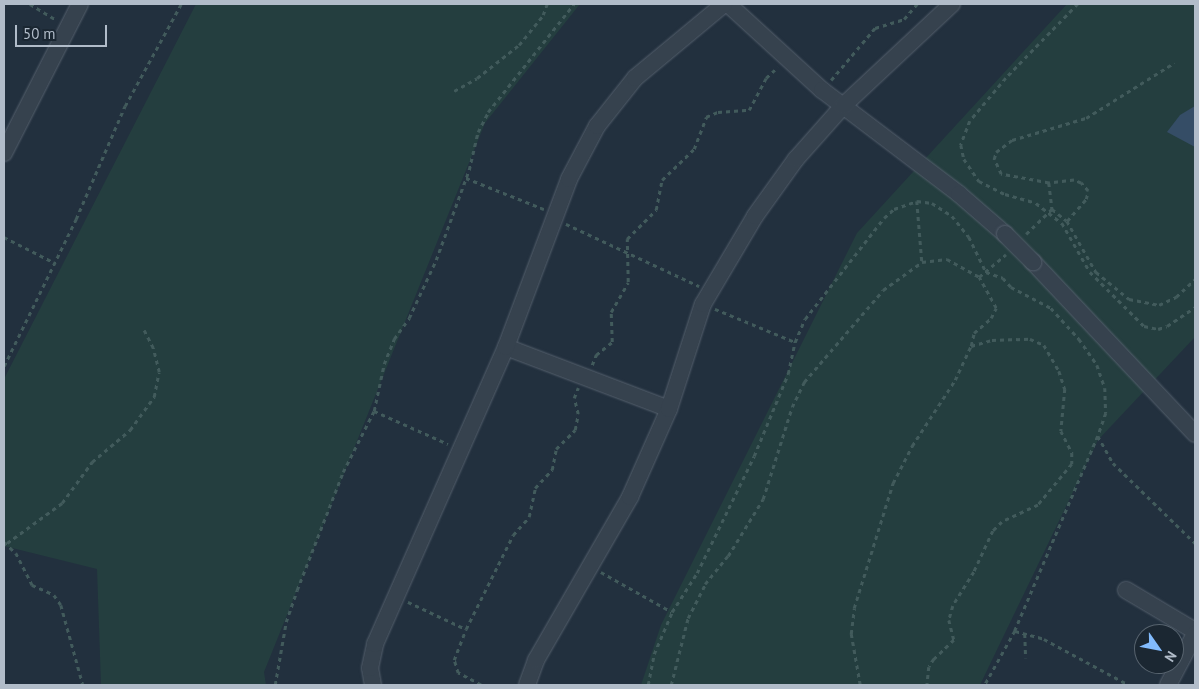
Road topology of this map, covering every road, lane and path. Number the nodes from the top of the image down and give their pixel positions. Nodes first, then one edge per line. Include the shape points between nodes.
1 (30, 4) edge
2 (80, 4) edge
3 (182, 4) edge
4 (547, 4) edge
5 (574, 4) edge
6 (724, 4) edge
7 (728, 4) edge
8 (917, 4) edge
9 (952, 4) edge
10 (1078, 4) edge
11 (67, 26) junction
12 (786, 60) junction
13 (1174, 63) dead end
14 (454, 90) dead end
15 (822, 90) junction
16 (842, 106) junction
17 (4, 152) edge
18 (466, 178) junction
19 (1049, 184) junction
20 (918, 201) junction
21 (1052, 209) junction
22 (1048, 212) junction
23 (554, 215) junction
24 (1067, 221) junction
25 (4, 237) edge
26 (628, 253) junction
27 (922, 262) junction
28 (55, 263) junction
29 (994, 266) dead end
30 (986, 272) junction
31 (979, 277) junction
32 (1195, 279) edge
33 (706, 297) junction
34 (1195, 307) edge
35 (144, 330) dead end
36 (795, 342) junction
37 (970, 346) junction
38 (506, 348) junction
39 (4, 366) edge
40 (585, 377) junction
41 (669, 409) junction
42 (374, 411) junction
43 (1195, 434) edge
44 (1098, 436) junction
45 (462, 450) junction
46 (6, 543) edge
47 (1195, 543) edge
48 (590, 566) junction
49 (1126, 590) dead end
50 (396, 596) junction
51 (672, 612) junction
52 (466, 629) junction
53 (1015, 631) junction
54 (1195, 632) edge
55 (1025, 634) junction
56 (1026, 658) dead end
57 (83, 685) edge
58 (275, 685) edge
59 (373, 685) edge
60 (481, 685) edge
61 (527, 685) edge
62 (648, 685) edge
63 (671, 685) edge
64 (860, 685) edge
65 (927, 685) edge
66 (985, 685) edge
67 (1129, 685) edge
68 (1168, 685) edge

1 - 11 path
2 - 11 street
3 - 28 path via 125,106
4 - 14 path via 543,15 519,45 477,78
5 - 18 path via 488,112 476,140
6 - 23 street via 635,78 597,126
7 - 12 street
8 - 15 path via 904,19 871,32
9 - 16 street
10 - 22 path via 970,121 961,145 966,165 979,181 1005,194 1036,203
11 - 17 street
12 - 15 street
12 - 26 path via 766,78 749,110 712,114 702,122 694,149 662,180 656,210 629,234
13 - 19 path via 1086,118 1012,140 996,152 994,159 1001,174
15 - 16 street
16 - 33 street via 770,195
16 - 43 street, bridge via 959,194 1005,234
18 - 23 path
18 - 42 path via 421,293 394,339 384,364
19 - 21 path
19 - 24 path via 1074,180 1088,191 1086,199
20 - 27 path
20 - 30 path via 932,203 952,216 969,237
20 - 36 path via 894,209 884,218 805,319
21 - 22 path
21 - 24 path
22 - 34 path via 1062,223 1090,272 1144,326 1158,329 1167,326
23 - 26 path
23 - 38 street
24 - 32 path via 1096,272 1129,299 1159,305 1176,297
25 - 28 path
26 - 33 path
26 - 40 path via 628,282 611,312 612,342 596,355
27 - 31 path via 947,259
27 - 63 path via 883,290 804,382 792,407 764,499 728,556 705,584 688,618
28 - 39 path
29 - 30 path
30 - 31 path
30 - 44 path via 1003,278 1011,286 1051,308 1079,339 1097,366 1106,388 1106,413
31 - 37 path via 996,308 992,318 974,333
33 - 36 path
33 - 41 street
35 - 46 path via 159,372 154,397 130,430 92,462 62,503
36 - 51 path via 788,374 754,456 697,573
37 - 64 path via 955,380 912,446 884,509 854,608 851,634
37 - 65 path via 1015,338 1044,345 1060,372 1065,389 1061,431 1072,452 1072,464 1038,505 1002,522 994,531 950,613 954,640 929,667
38 - 40 street
38 - 45 street
40 - 41 street
40 - 52 path via 574,398 578,414 575,430 556,449 552,470 535,488 529,517 513,535
41 - 48 street via 630,497
42 - 45 path
42 - 58 path via 343,472 297,590 286,622
44 - 47 path via 1114,463
44 - 53 path
45 - 50 street
46 - 57 path via 16,553 32,585 54,595 61,605
48 - 51 path
48 - 61 street via 536,660
49 - 54 street
50 - 52 path
50 - 59 street via 376,644 370,668
51 - 62 path via 654,654
52 - 60 path via 454,667 458,673
53 - 55 path
53 - 66 path
54 - 68 street
55 - 56 path
55 - 67 path via 1054,644

